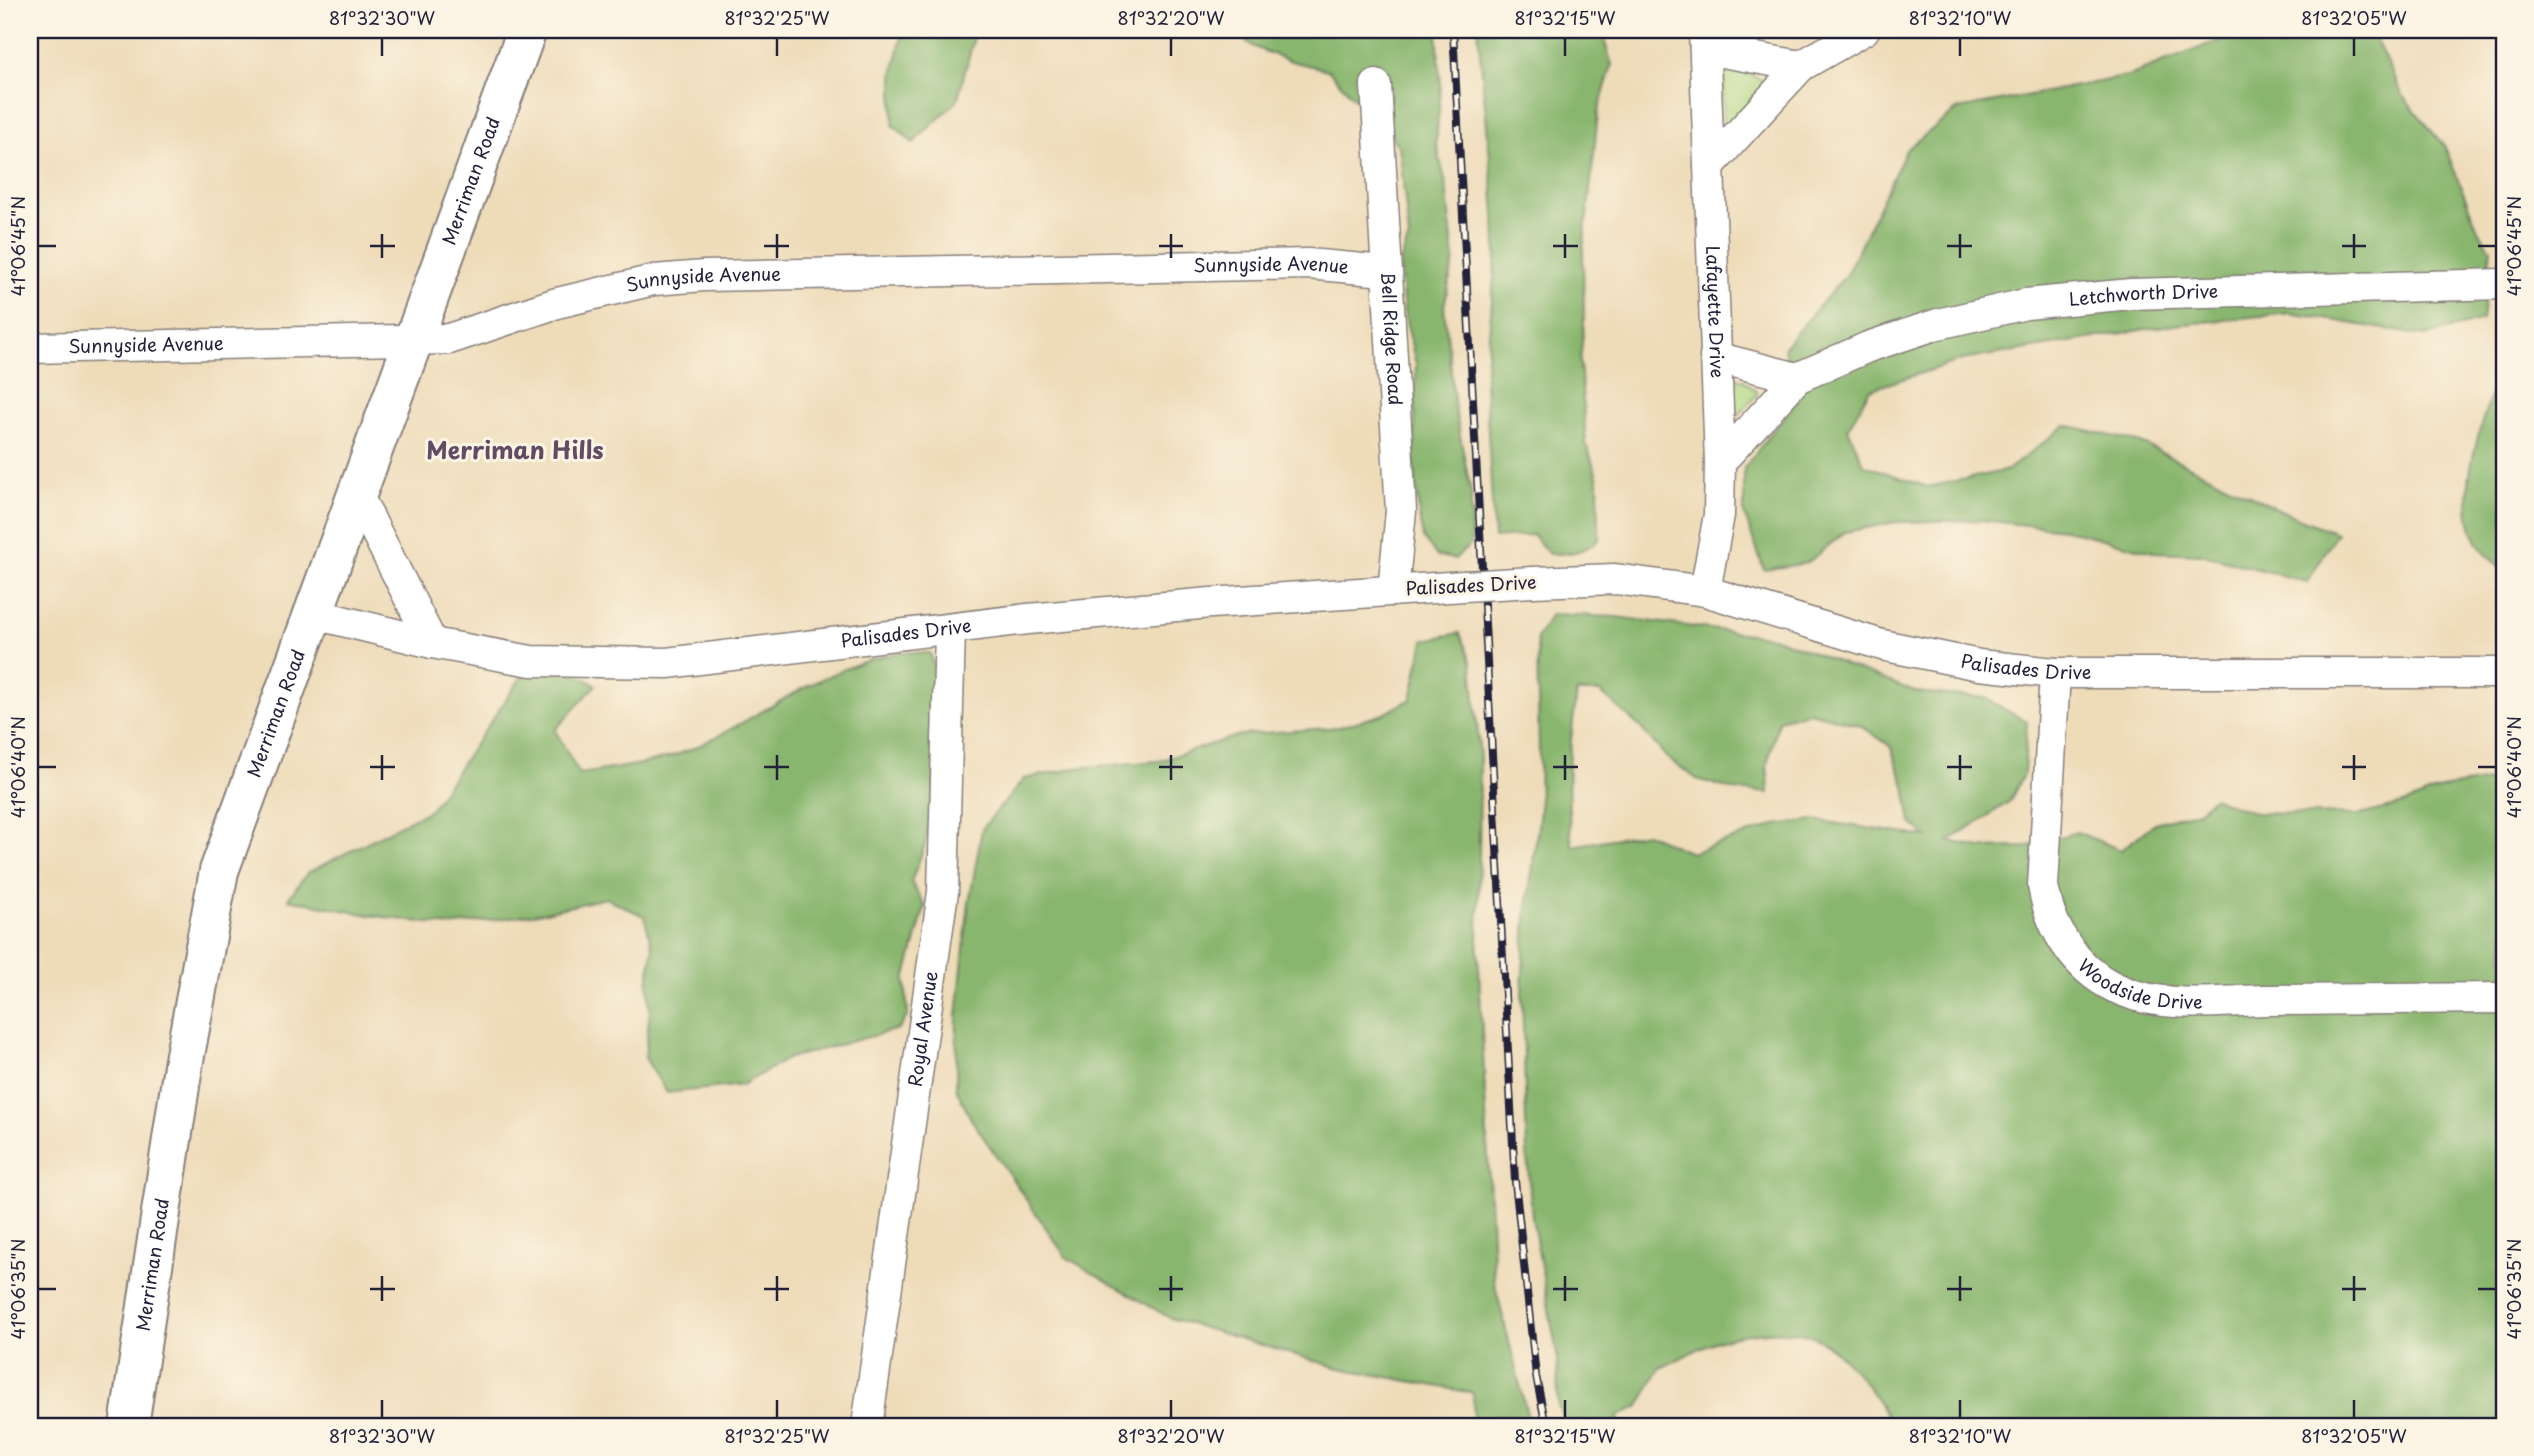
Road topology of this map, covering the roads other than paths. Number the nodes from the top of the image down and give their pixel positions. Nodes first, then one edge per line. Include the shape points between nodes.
1 (527, 30) edge
2 (1864, 30) edge
3 (1705, 39) edge
4 (1801, 66) junction
5 (1376, 85) dead end
6 (1709, 166) junction
7 (1385, 271) junction
8 (2504, 284) edge
9 (411, 342) junction
10 (30, 348) edge
11 (1715, 358) junction
12 (1797, 378) junction
13 (1720, 462) junction
14 (358, 496) junction
15 (1393, 591) junction
16 (1705, 591) junction
17 (314, 614) junction
18 (950, 630) junction
19 (432, 643) junction
20 (2055, 673) junction
21 (2504, 673) edge
22 (2504, 998) edge
23 (130, 1426) edge
24 (867, 1426) edge

1 - 9 main road, Merriman Road
2 - 4 street
3 - 4 street
3 - 6 street, Lafayette Drive
4 - 6 street
5 - 7 street, Bell Ridge Road
6 - 11 street, Lafayette Drive
7 - 9 street, Sunnyside Avenue via 1308,264 704,276 654,280 557,303 449,339
7 - 15 street, Bell Ridge Road via 1401,511
8 - 12 street, Letchworth Drive via 2131,294 2026,304 1938,324 1868,347
9 - 10 street, Sunnyside Avenue
9 - 14 main road, Merriman Road
11 - 12 street
11 - 13 street, Lafayette Drive
12 - 13 street, Letchworth Drive
13 - 16 street, Lafayette Drive via 1719,515
14 - 17 main road, Merriman Road
14 - 19 street
15 - 16 street, Palisades Drive, bridge via 1615,579
15 - 18 street, Palisades Drive via 1211,603
16 - 20 street, Palisades Drive via 1895,648
17 - 19 street, Palisades Drive
17 - 23 main road, Merriman Road via 219,871 181,1079
18 - 19 street, Palisades Drive via 667,663 531,662
18 - 24 street, Royal Avenue via 943,892
20 - 21 street, Palisades Drive
20 - 22 street, Woodside Drive via 2043,886 2052,922 2075,957 2106,982 2141,997 2193,1001

